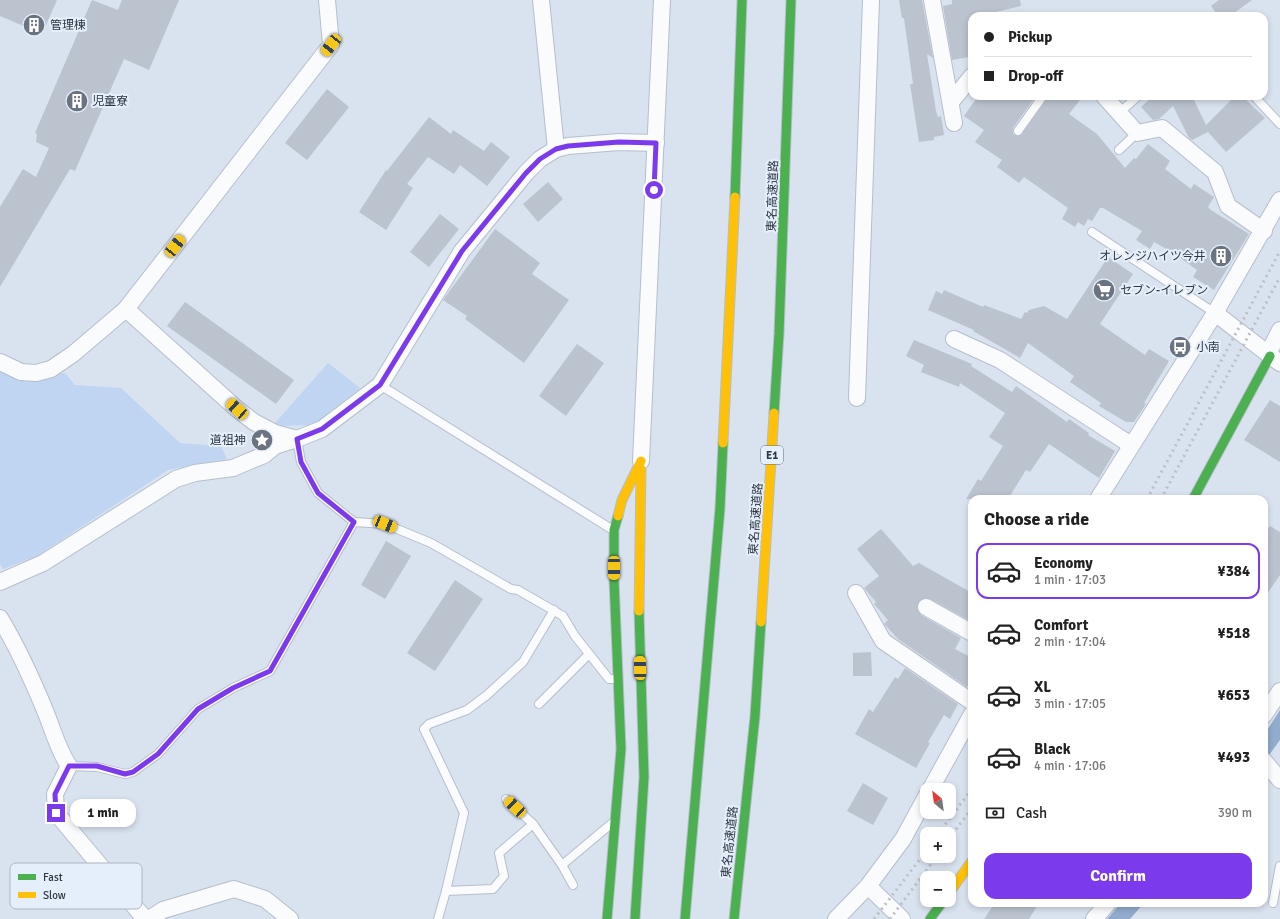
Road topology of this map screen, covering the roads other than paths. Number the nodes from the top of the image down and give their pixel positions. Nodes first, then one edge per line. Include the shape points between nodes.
1 (327, 0) edge
2 (541, 0) edge
3 (662, 0) edge
4 (742, 0) edge
5 (791, 0) edge
6 (871, 0) edge
7 (932, 0) edge
8 (968, 81) edge
9 (1040, 100) edge
10 (1108, 100) edge
11 (1134, 100) edge
12 (1258, 100) edge
13 (951, 102) junction
14 (1119, 113) junction
15 (954, 123) dead end
16 (1280, 124) edge
17 (1018, 131) dead end
18 (1137, 133) junction
19 (656, 143) junction
20 (556, 149) junction
21 (1119, 150) dead end
22 (1280, 200) edge
23 (1264, 231) junction
24 (1092, 232) dead end
25 (126, 309) junction
26 (1215, 313) junction
27 (1280, 330) edge
28 (954, 339) dead end
29 (1273, 357) edge
30 (0, 362) edge
31 (380, 385) junction
32 (857, 398) dead end
33 (297, 439) junction
34 (1131, 445) junction
35 (641, 461) junction
36 (1100, 495) edge
37 (1195, 495) edge
38 (354, 522) junction
39 (614, 530) junction
40 (0, 582) edge
41 (856, 593) dead end
42 (926, 607) dead end
43 (554, 610) junction
44 (0, 618) edge
45 (968, 631) edge
46 (589, 654) junction
47 (619, 679) junction
48 (1280, 691) edge
49 (968, 699) edge
50 (539, 704) dead end
51 (1268, 709) edge
52 (968, 721) edge
53 (1268, 765) edge
54 (69, 766) junction
55 (1280, 780) edge
56 (934, 783) edge
57 (506, 799) dead end
58 (920, 808) edge
59 (614, 821) junction
60 (533, 824) junction
61 (98, 863) edge
62 (562, 865) junction
63 (1280, 866) edge
64 (968, 867) edge
65 (956, 883) edge
66 (573, 885) dead end
67 (868, 886) junction
68 (446, 891) junction
69 (1273, 903) dead end
70 (939, 907) edge
71 (1104, 907) edge
72 (137, 909) edge
73 (145, 919) edge
74 (149, 919) edge
75 (290, 919) edge
76 (438, 919) edge
77 (607, 919) edge
78 (635, 919) edge
79 (685, 919) edge
80 (734, 919) edge
81 (836, 919) edge
82 (902, 919) edge
83 (930, 919) edge
84 (1094, 919) edge

1 - 25 street via 331,45
2 - 20 street
3 - 19 street
4 - 79 main road via 735,223 720,508
5 - 80 main road, 東名高速道路 / E1 via 779,334 755,716
6 - 32 street
7 - 13 street
8 - 13 street
9 - 17 lane
10 - 14 street
11 - 14 lane
12 - 16 lane
13 - 15 street
14 - 18 street
18 - 21 lane
18 - 23 street via 1162,128 1215,172 1228,206
19 - 20 street via 619,142
19 - 35 street
20 - 31 street via 540,159 526,173 462,251
22 - 23 street
23 - 26 street
24 - 26 lane
25 - 30 street via 73,354 51,369 36,373 21,372
25 - 33 street via 254,422 276,433
26 - 29 street
26 - 34 street
27 - 29 street
28 - 34 street via 1000,360
29 - 37 main road
31 - 33 street via 322,429
31 - 39 lane
33 - 38 lane via 301,462 318,493
33 - 40 street via 275,446 264,455 233,468 176,479 43,563
34 - 36 street
35 - 39 main road via 622,500
35 - 78 main road via 639,606 644,777
38 - 43 lane via 385,524 431,543 511,589 518,590
38 - 54 lane via 270,671 233,688 198,709 158,754 133,772 125,774 97,766
39 - 47 main road
41 - 49 street via 882,641
42 - 45 street
43 - 46 lane via 562,616
43 - 68 lane via 523,662 487,695 467,710 429,724 424,729 464,813
44 - 54 street
46 - 47 lane via 609,679
46 - 50 lane
47 - 59 main road via 621,749
48 - 51 street
52 - 56 street
53 - 55 street
54 - 61 street via 55,794 56,813
57 - 60 lane
58 - 67 street via 903,839
59 - 62 lane
59 - 77 main road
60 - 62 lane
60 - 68 lane via 499,853 504,876 494,889
62 - 66 lane
63 - 69 lane
64 - 65 main road
67 - 81 street
67 - 82 street
68 - 76 lane
70 - 83 main road
71 - 84 street
72 - 73 street
74 - 75 street via 163,910 234,889 265,899

